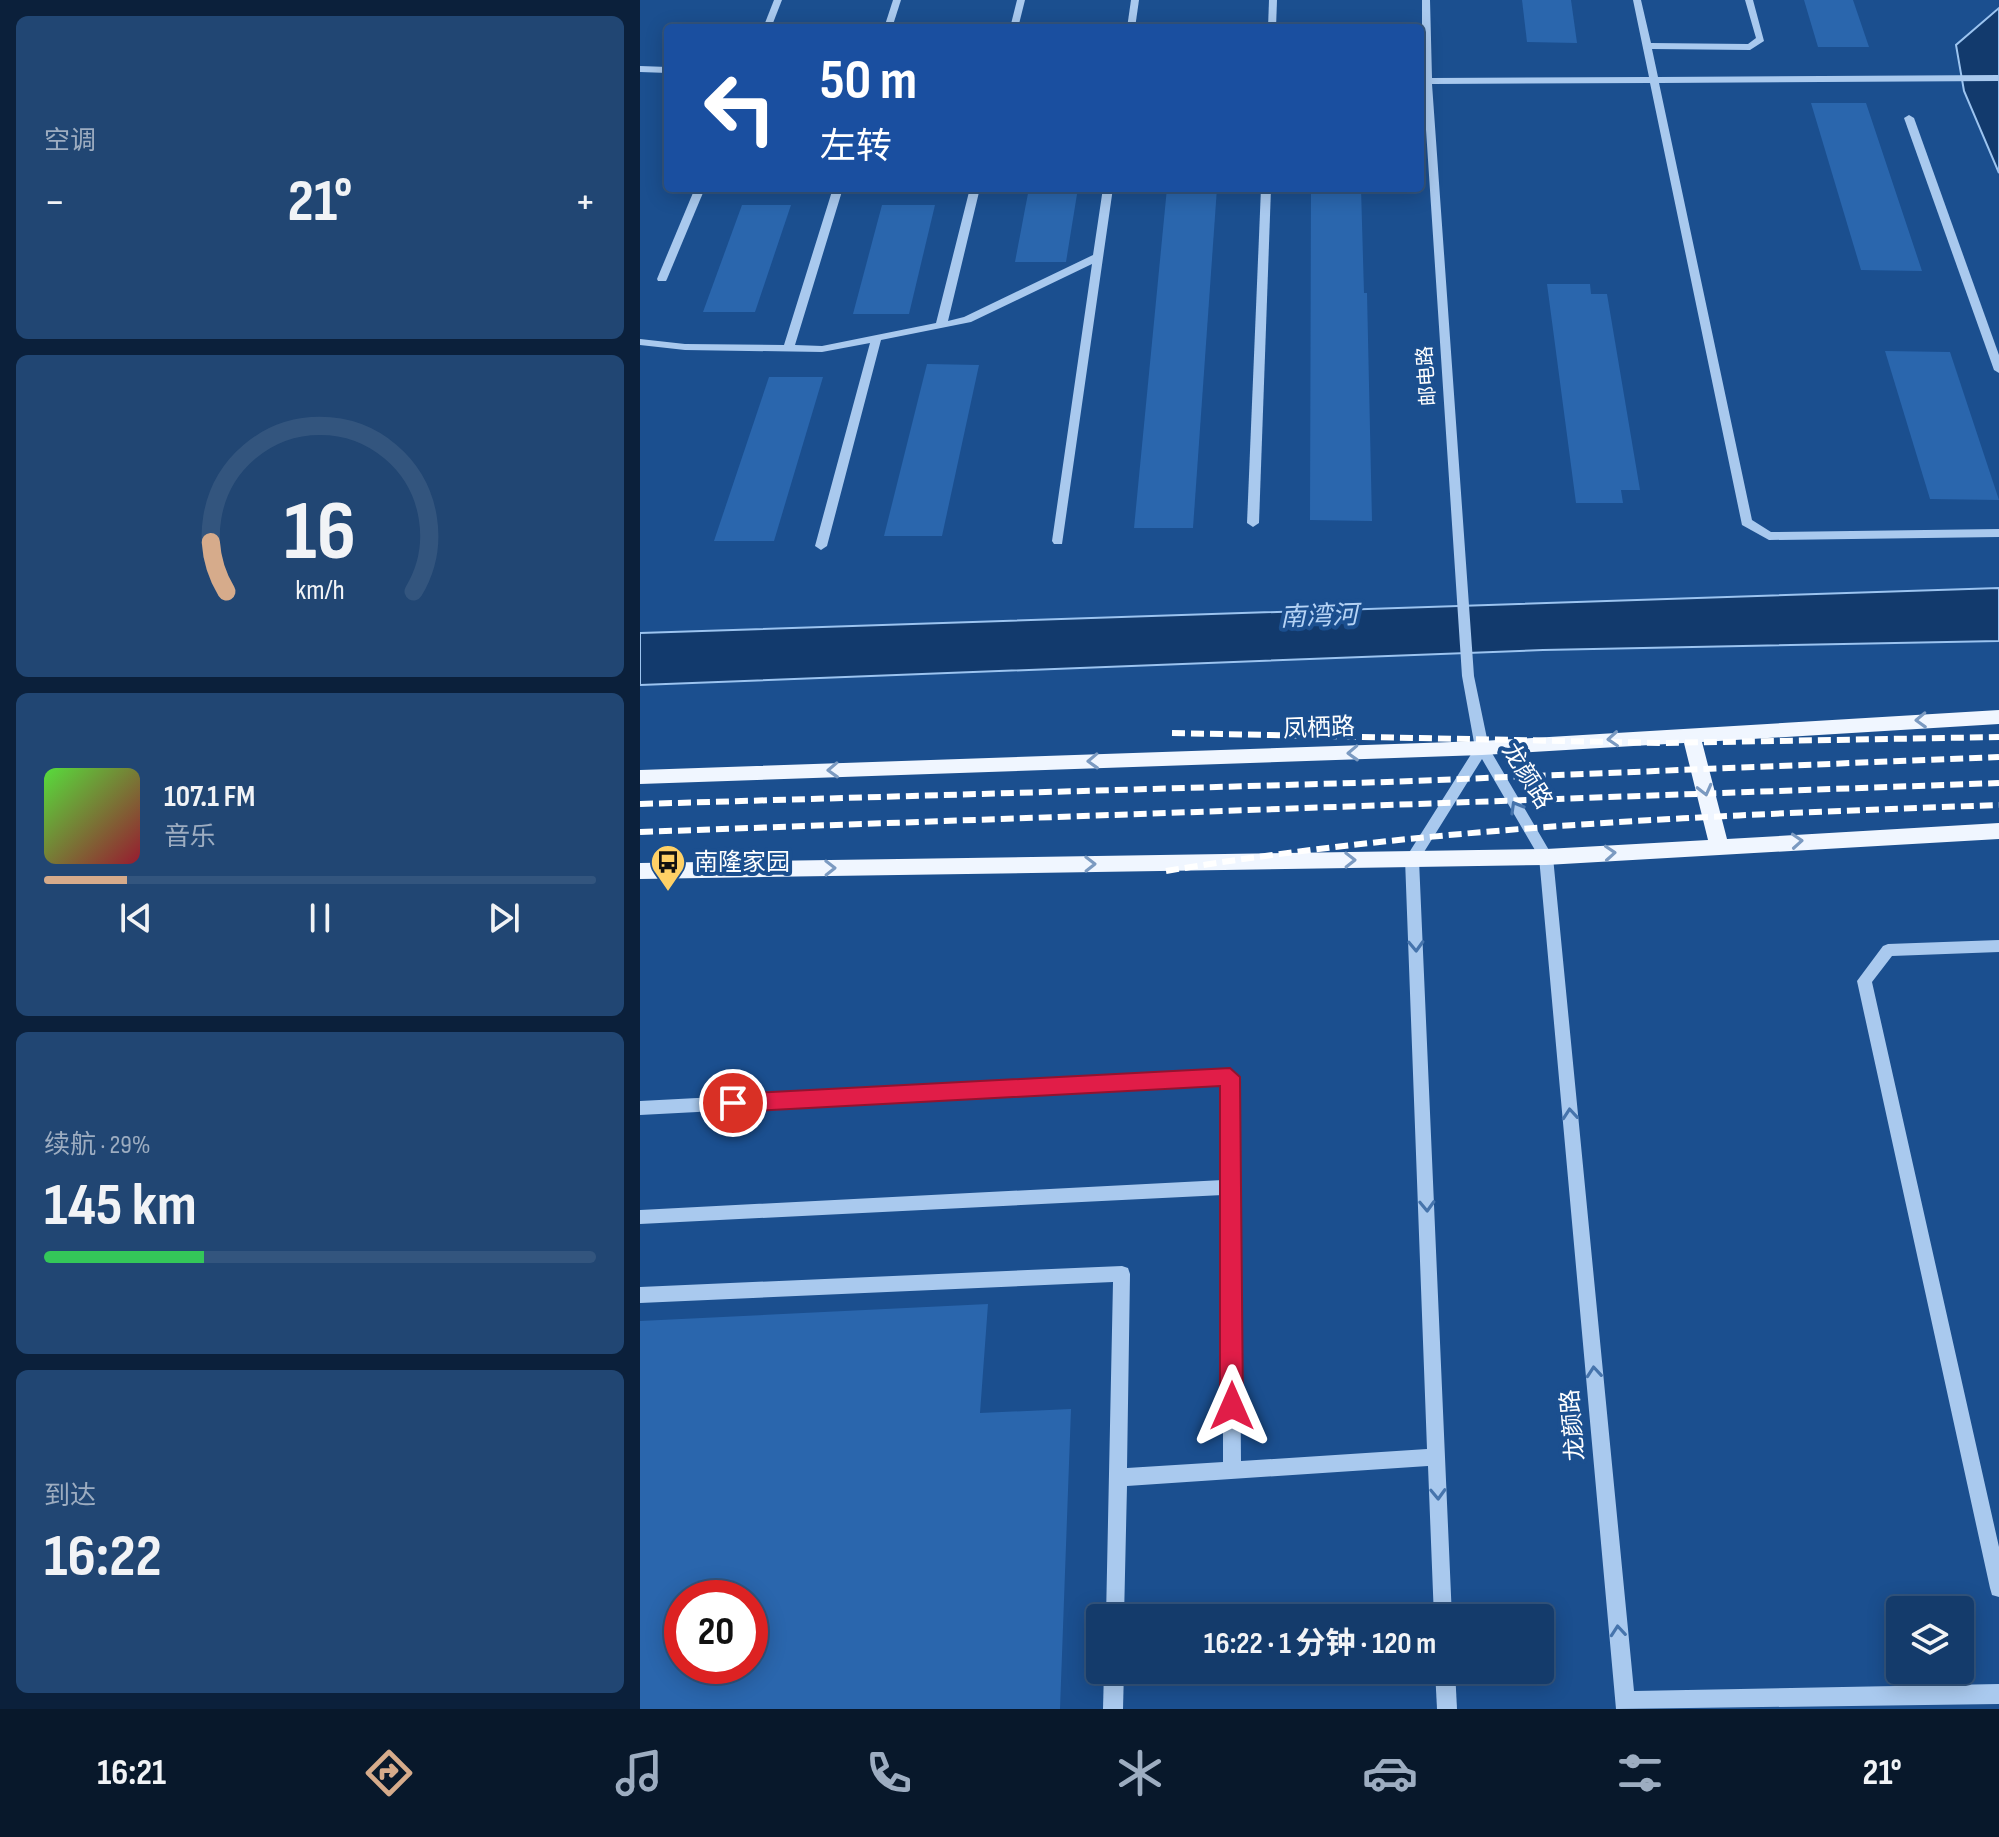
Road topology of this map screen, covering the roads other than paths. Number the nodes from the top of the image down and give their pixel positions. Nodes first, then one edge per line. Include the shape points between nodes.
1 (778, 0) edge
2 (897, 0) edge
3 (1021, 0) edge
4 (1135, 0) edge
5 (1273, 0) edge
6 (1426, 0) edge
7 (1637, 0) edge
8 (1749, 0) edge
9 (769, 24) edge
10 (889, 24) edge
11 (1015, 24) edge
12 (1132, 24) edge
13 (1272, 24) edge
14 (1646, 46) junction
15 (640, 69) edge
16 (664, 70) edge
17 (1999, 78) edge
18 (1654, 80) junction
19 (1424, 81) edge
20 (1909, 118) dead end
21 (698, 192) edge
22 (837, 192) edge
23 (974, 192) edge
24 (1107, 192) edge
25 (1266, 192) edge
26 (1098, 257) junction
27 (662, 279) dead end
28 (941, 326) junction
29 (876, 339) junction
30 (640, 342) edge
31 (788, 349) junction
32 (1999, 370) edge
33 (1253, 523) dead end
34 (1999, 533) edge
35 (1058, 541) dead end
36 (821, 546) dead end
37 (1999, 717) edge
38 (1691, 734) junction
39 (1482, 748) junction
40 (640, 777) edge
41 (1999, 831) edge
42 (1719, 846) junction
43 (1546, 857) junction
44 (1412, 859) junction
45 (640, 871) edge
46 (1999, 946) edge
47 (640, 1108) edge
48 (1230, 1187) junction
49 (640, 1217) edge
50 (640, 1295) edge
51 (1437, 1457) junction
52 (1232, 1469) junction
53 (1118, 1478) junction
54 (1999, 1588) edge
55 (1115, 1604) edge
56 (1442, 1604) edge
57 (1114, 1684) edge
58 (1446, 1684) edge
59 (1999, 1694) edge
60 (1888, 1703) edge
61 (1625, 1705) edge
62 (1113, 1709) edge
63 (1447, 1709) edge

1 - 9 street
2 - 10 street
3 - 11 street
4 - 12 street
5 - 13 street
6 - 19 street, 邮电路
7 - 14 street
8 - 14 street via 1761,39 1750,47
14 - 18 street
15 - 16 street
17 - 18 street
18 - 19 street
18 - 34 street via 1746,522 1769,536
19 - 39 street, 邮电路 via 1468,676
20 - 32 street
21 - 27 street
22 - 31 street
23 - 28 street
24 - 26 street
25 - 33 street
26 - 28 street via 967,320
26 - 35 street
28 - 29 street
29 - 31 street
29 - 36 street
30 - 31 street
37 -> 38 main road, 凤栖路
38 -> 39 main road, 凤栖路
38 -> 42 main road
39 -> 40 main road, 凤栖路
43 -> 39 street, 龙颜路
39 - 44 street, 龙颜路
42 -> 41 main road
43 -> 42 main road
43 - 44 main road
61 -> 43 street, 龙颜路
45 -> 44 main road
44 -> 51 street
46 - 54 street via 1888,950 1864,981
47 - 48 street via 1230,1077
48 - 49 street
48 - 52 street
50 - 53 street via 1122,1274
51 - 52 street
51 -> 56 street
52 - 53 street
53 - 55 street
57 - 62 street
58 - 63 street
59 - 60 street
60 - 61 street

